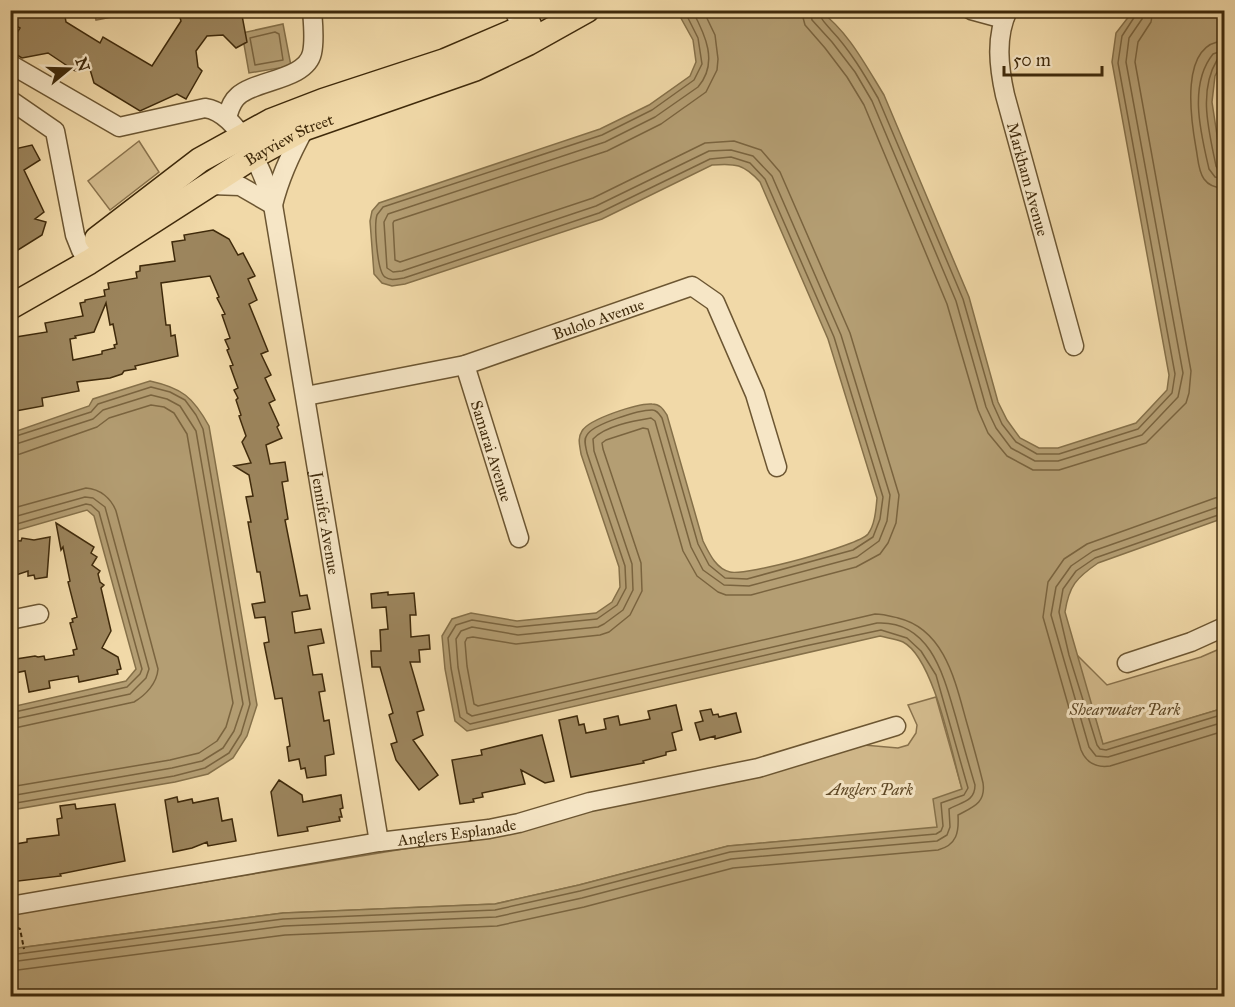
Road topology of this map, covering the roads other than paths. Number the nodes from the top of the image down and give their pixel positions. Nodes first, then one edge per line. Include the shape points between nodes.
1 (312, 10) edge
2 (560, 10) edge
3 (587, 10) edge
4 (971, 10) edge
5 (1006, 15) edge
6 (521, 28) edge
7 (10, 64) edge
8 (10, 100) edge
9 (227, 117) junction
10 (305, 128) junction
11 (247, 147) junction
12 (212, 185) junction
13 (273, 205) junction
14 (157, 206) junction
15 (85, 256) junction
16 (10, 292) edge
17 (10, 307) edge
18 (1074, 346) dead end
19 (465, 365) junction
20 (306, 396) junction
21 (777, 466) dead end
22 (519, 538) dead end
23 (39, 614) dead end
24 (10, 620) edge
25 (1224, 627) edge
26 (1127, 663) dead end
27 (896, 726) dead end
28 (379, 842) junction
29 (10, 906) edge

1 - 9 street via 313,53 307,65 240,94 232,102
2 - 6 main road, Bayview Street
3 - 6 main road, Bayview Street
4 - 5 street
5 - 18 street, Markham Avenue via 999,67
6 - 10 main road, Bayview Street via 474,69
6 - 11 main road, Bayview Street via 445,61 271,121
7 - 9 street via 119,127 205,108
8 - 15 street via 55,130 75,235
9 - 11 street, Jennifer Avenue
10 - 11 main road, Bayview Street
10 - 13 street, Jennifer Avenue via 288,158
11 - 12 main road, Bayview Street
11 - 13 street, Jennifer Avenue via 265,176
11 - 14 main road, Bayview Street via 200,160
12 - 13 street via 240,186
12 - 14 main road, Bayview Street
13 - 20 street, Jennifer Avenue
14 - 15 main road, Bayview Street
15 - 16 main road, Bayview Street
15 - 17 main road, Bayview Street
19 - 20 street, Bulolo Avenue
19 - 21 street, Bulolo Avenue via 692,286 715,302 755,394
19 - 22 street, Samarai Avenue
20 - 28 street, Jennifer Avenue
23 - 24 street
25 - 26 street
27 - 28 street, Anglers Esplanade via 758,768 590,802 519,823
28 - 29 street, Anglers Esplanade

